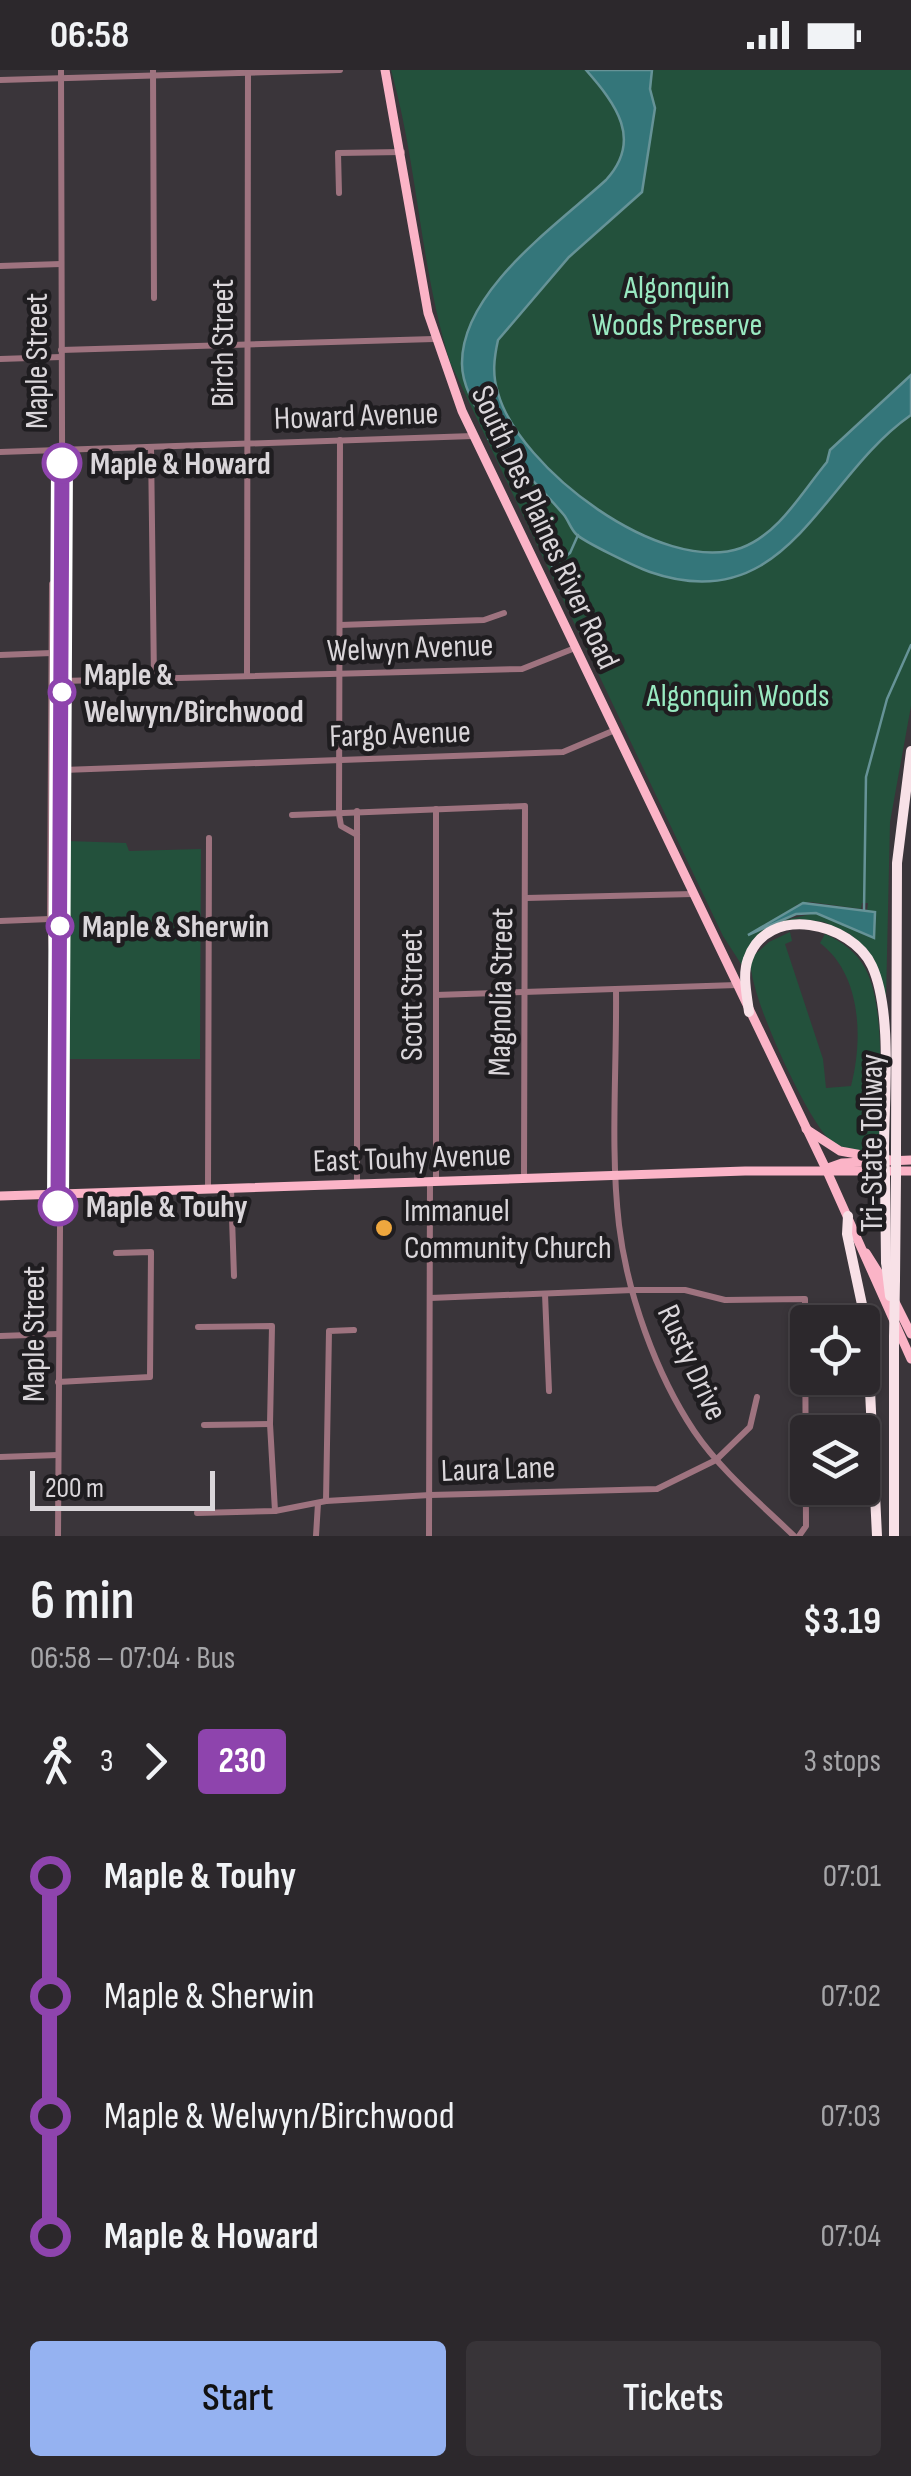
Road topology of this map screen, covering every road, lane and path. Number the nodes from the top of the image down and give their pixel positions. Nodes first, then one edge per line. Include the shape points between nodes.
1 (340, 70) edge
2 (385, 70) edge
3 (248, 71) edge
4 (152, 73) edge
5 (61, 74) edge
6 (0, 80) edge
7 (403, 152) junction
8 (340, 194) dead end
9 (61, 264) junction
10 (0, 266) edge
11 (154, 298) dead end
12 (434, 338) junction
13 (247, 345) junction
14 (61, 354) junction
15 (0, 359) edge
16 (473, 436) junction
17 (340, 440) junction
18 (247, 444) junction
19 (151, 447) junction
20 (62, 450) junction
21 (0, 452) edge
22 (52, 584) dead end
23 (504, 614) dead end
24 (340, 624) junction
25 (575, 648) junction
26 (52, 653) junction
27 (0, 655) edge
28 (340, 674) junction
29 (247, 675) junction
30 (154, 679) junction
31 (62, 681) junction
32 (615, 730) junction
33 (911, 752) edge
34 (339, 761) junction
35 (63, 770) junction
36 (436, 808) junction
37 (357, 812) junction
38 (339, 814) junction
39 (292, 815) dead end
40 (357, 835) junction
41 (209, 838) dead end
42 (693, 894) junction
43 (526, 898) junction
44 (50, 919) junction
45 (0, 921) edge
46 (736, 985) junction
47 (616, 989) junction
48 (524, 992) junction
49 (436, 995) junction
50 (58, 1012) junction
51 (749, 1012) junction
52 (806, 1129) junction
53 (891, 1153) junction
54 (911, 1160) edge
55 (826, 1169) junction
56 (911, 1171) edge
57 (618, 1176) junction
58 (891, 1176) junction
59 (524, 1179) junction
60 (433, 1182) junction
61 (357, 1184) junction
62 (231, 1189) junction
63 (208, 1190) junction
64 (58, 1194) junction
65 (0, 1196) edge
66 (848, 1216) junction
67 (864, 1252) junction
68 (116, 1253) dead end
69 (234, 1276) dead end
70 (633, 1290) junction
71 (544, 1294) junction
72 (430, 1298) junction
73 (894, 1316) junction
74 (198, 1327) dead end
75 (354, 1330) dead end
76 (58, 1334) junction
77 (911, 1334) edge
78 (0, 1336) edge
79 (911, 1359) edge
80 (58, 1382) junction
81 (550, 1390) dead end
82 (757, 1398) dead end
83 (270, 1424) junction
84 (204, 1425) dead end
85 (58, 1455) junction
86 (0, 1457) edge
87 (716, 1460) junction
88 (430, 1495) junction
89 (322, 1502) junction
90 (276, 1511) junction
91 (197, 1513) dead end
92 (58, 1536) edge
93 (316, 1536) edge
94 (430, 1536) edge
95 (796, 1536) edge
96 (877, 1536) edge
97 (894, 1536) edge

1 - 3 street
2 - 7 main road, South Des Plaines River Road
3 - 4 street
3 - 13 street, Birch Street
4 - 5 street
4 - 11 street
5 - 6 street
5 - 9 street, Maple Street
7 - 8 street via 338,153
7 - 12 main road, South Des Plaines River Road
9 - 10 street
9 - 14 street, Maple Street
12 - 13 street
12 - 16 main road, South Des Plaines River Road
13 - 14 street
13 - 18 street, Birch Street
14 - 15 street
14 - 20 street, Maple Street
16 - 17 street, Howard Avenue
16 - 25 main road, South Des Plaines River Road
17 - 18 street, Howard Avenue
17 - 24 street
18 - 19 street, Howard Avenue
18 - 29 street, Birch Street
19 - 20 street, Howard Avenue
19 - 30 street
20 - 21 street, Howard Avenue
20 - 31 street, Maple Street
22 - 26 street, Maple Street
23 - 24 street
24 - 28 street
25 - 28 street, Welwyn Avenue via 522,668
25 - 32 main road, South Des Plaines River Road
26 - 27 street
26 - 44 street, Maple Street
28 - 29 street, Welwyn Avenue
28 - 34 street
29 - 30 street, Welwyn Avenue
30 - 31 street, Welwyn Avenue
31 - 35 street, Maple Street
32 - 34 street, Fargo Avenue via 562,752
32 - 42 main road, South Des Plaines River Road
33 - 53 highway, Tri-State Tollway via 898,863
34 - 35 street, Fargo Avenue
34 - 38 street
35 - 50 street, Maple Street
36 - 37 street
36 - 43 street, Magnolia Street via 525,806
36 - 49 street, Scott Street
37 - 38 street
37 - 40 street
38 - 39 street
38 - 40 street via 341,826
40 - 61 street
41 - 63 street
42 - 43 street
42 - 46 main road, South Des Plaines River Road
43 - 48 street, Magnolia Street
44 - 45 street
44 - 50 street, Maple Street
46 - 47 street
46 - 51 main road, South Des Plaines River Road
47 - 48 street
47 - 57 street, Rusty Drive
48 - 49 street
48 - 59 street, Magnolia Street
49 - 60 street, Scott Street
50 - 64 street, Maple Street
51 - 52 main road, South Des Plaines River Road
51 - 53 highway via 746,964 767,935 817,925 858,946 875,972 882,1012
52 - 53 main road via 840,1152
52 - 55 main road, South Des Plaines River Road
53 - 54 main road, East Touhy Avenue
53 - 55 main road, East Touhy Avenue
53 - 58 highway, Tri-State Tollway, bridge
55 - 56 main road, East Touhy Avenue
55 - 57 main road, East Touhy Avenue
55 - 66 main road, South Des Plaines River Road
57 - 59 main road, East Touhy Avenue
57 - 70 street, Rusty Drive via 619,1225
58 - 73 highway, Tri-State Tollway, bridge
58 - 73 highway, bridge via 886,1262
59 - 60 main road, East Touhy Avenue
60 - 61 main road, East Touhy Avenue
60 - 72 street, Scott Street
61 - 62 main road, East Touhy Avenue
62 - 63 main road, East Touhy Avenue
62 - 69 street
63 - 64 main road, East Touhy Avenue
64 - 65 main road, East Touhy Avenue
64 - 76 street, Maple Street
66 - 67 main road, South Des Plaines River Road
66 - 96 highway via 867,1328
67 - 77 main road, South Des Plaines River Road
67 - 79 main road, South Des Plaines River Road
68 - 80 street via 151,1252 150,1377
70 - 71 street
70 - 87 street, Rusty Drive via 667,1380
70 - 95 street via 806,1300 806,1526
71 - 72 street
71 - 81 street
72 - 88 street, Scott Street
73 - 97 highway, Tri-State Tollway, bridge
74 - 83 street via 272,1326
75 - 89 street via 330,1330
76 - 78 street
76 - 80 street, Maple Street
80 - 85 street, Maple Street
82 - 87 street, Laura Lane via 750,1427
83 - 84 street
83 - 90 street
85 - 86 street
85 - 92 street, Maple Street
87 - 88 street, Laura Lane via 657,1489
87 - 95 street, Rusty Drive
88 - 89 street, Laura Lane
88 - 94 street, Scott Street
89 - 90 street, Laura Lane
89 - 93 street
90 - 91 street, Laura Lane

